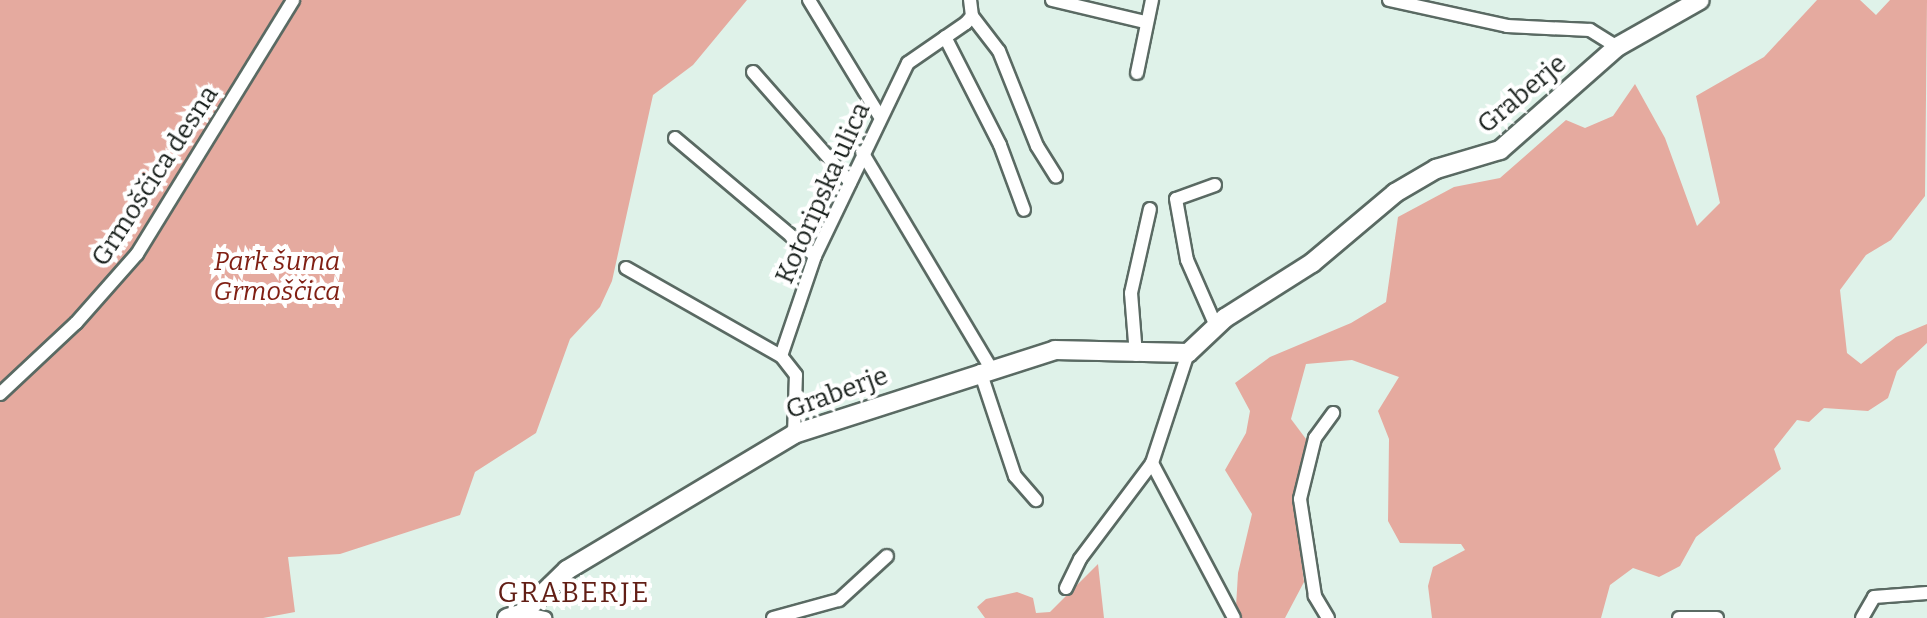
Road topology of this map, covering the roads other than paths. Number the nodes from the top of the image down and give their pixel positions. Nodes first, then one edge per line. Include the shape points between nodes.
1 (293, 0) edge
2 (809, 0) edge
3 (970, 0) edge
4 (1052, 0) edge
5 (1152, 0) edge
6 (1389, 0) edge
7 (1700, 0) edge
8 (972, 16) junction
9 (1145, 22) junction
10 (945, 37) junction
11 (1617, 47) junction
12 (753, 72) dead end
13 (1137, 73) dead end
14 (879, 115) junction
15 (675, 138) dead end
16 (862, 152) junction
17 (1056, 177) dead end
18 (850, 182) junction
19 (1215, 185) dead end
20 (1150, 209) dead end
21 (1024, 210) dead end
22 (815, 256) junction
23 (626, 268) dead end
24 (1216, 326) junction
25 (1188, 353) junction
26 (1136, 355) junction
27 (781, 356) junction
28 (985, 369) junction
29 (0, 394) edge
30 (1333, 413) dead end
31 (794, 434) junction
32 (1152, 463) junction
33 (1036, 500) dead end
34 (887, 556) dead end
35 (1066, 588) dead end
36 (1927, 593) edge
37 (518, 616) edge
38 (545, 618) edge
39 (773, 618) edge
40 (1234, 618) edge
41 (1328, 618) edge
42 (1679, 618) edge
43 (1717, 618) edge
44 (1862, 618) edge

1 - 29 street, Grmoščica desna via 137,254 76,323
2 - 14 street
3 - 8 street
4 - 9 street
5 - 9 street
6 - 11 street via 1507,26 1590,30
7 - 11 street, Graberje
8 - 10 street, Kotoripska ulica
8 - 17 street via 999,51 1037,146
9 - 13 street
10 - 14 street, Kotoripska ulica via 908,63
10 - 21 street via 1000,145
11 - 24 street, Graberje via 1500,150 1436,169 1408,184 1312,263
12 - 18 street
14 - 16 street, Kotoripska ulica
15 - 22 street
16 - 18 street, Kotoripska ulica
16 - 28 street
18 - 22 street, Kotoripska ulica
19 - 24 street via 1176,199 1187,260
20 - 26 street via 1131,293
22 - 27 street, Kotoripska ulica
23 - 27 street
24 - 25 street, Graberje
25 - 26 street, Graberje
25 - 32 street
26 - 28 street, Graberje via 1055,350
27 - 31 street via 796,375
28 - 31 street, Graberje
28 - 33 street via 1015,476
30 - 41 street via 1315,438 1300,499 1315,596
31 - 37 street, Graberje via 567,570
32 - 35 street via 1080,559
32 - 40 street
34 - 39 street via 839,600
36 - 44 street via 1874,597
37 - 38 street
42 - 43 street

